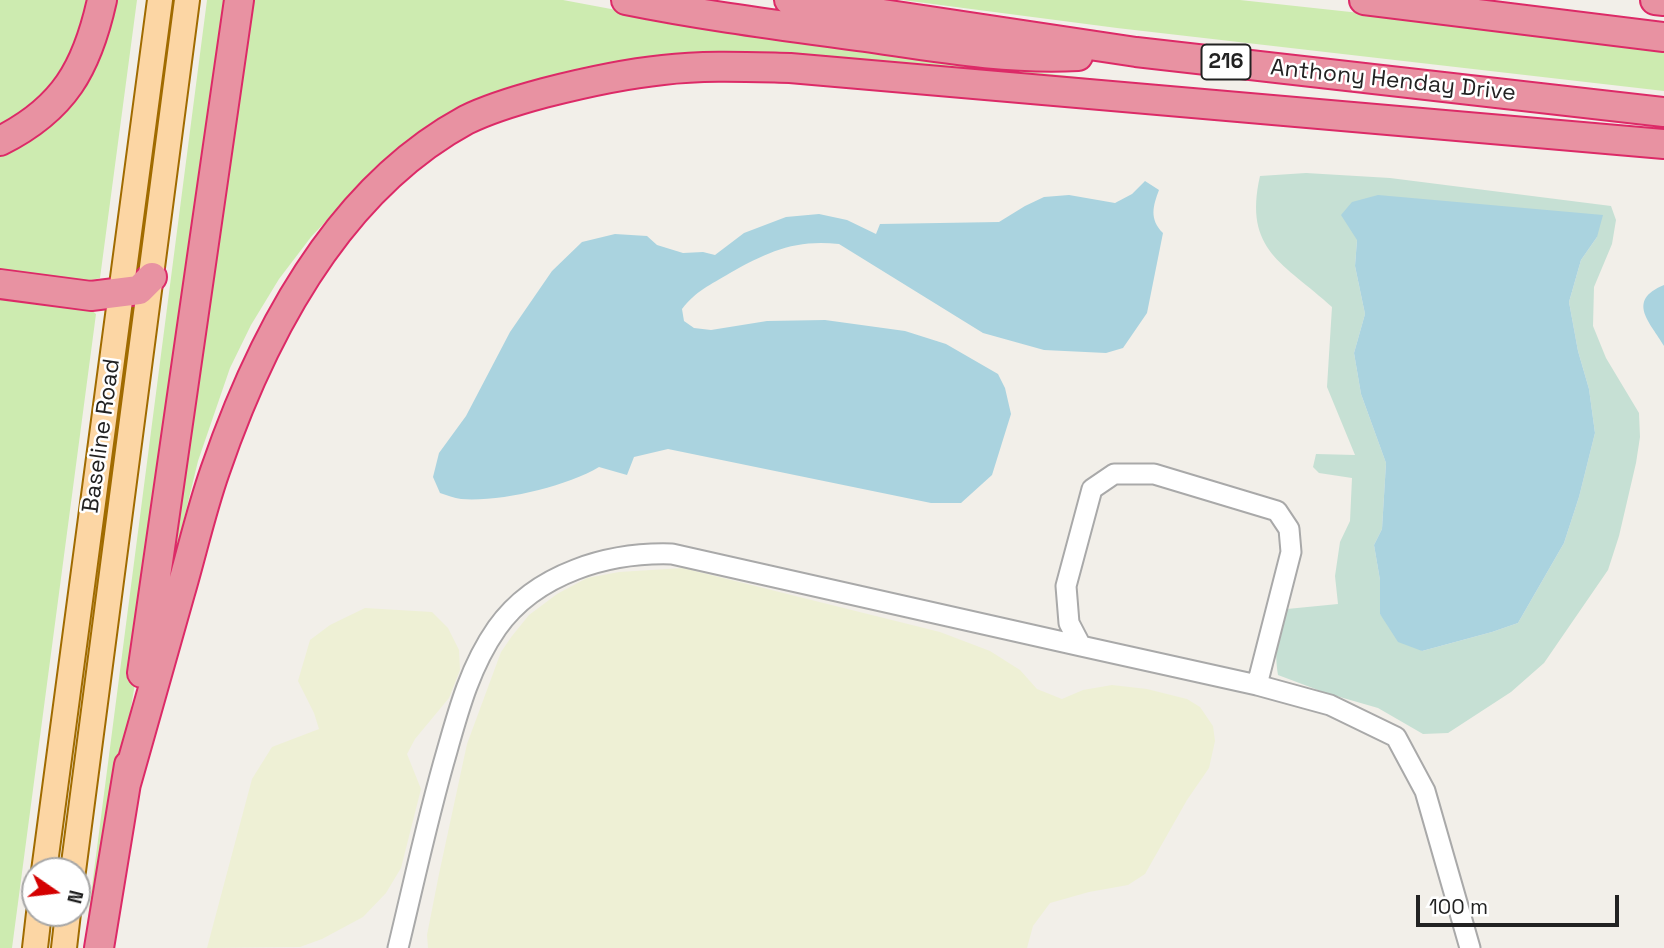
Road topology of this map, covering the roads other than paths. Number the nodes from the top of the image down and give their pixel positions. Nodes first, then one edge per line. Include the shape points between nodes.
1 (103, 0) edge
2 (160, 0) edge
3 (187, 0) edge
4 (239, 0) edge
5 (626, 0) edge
6 (789, 0) edge
7 (1364, 0) edge
8 (1655, 0) edge
9 (1664, 1) edge
10 (1664, 37) edge
11 (1136, 52) junction
12 (1664, 112) edge
13 (0, 141) edge
14 (1664, 144) edge
15 (152, 277) junction
16 (0, 284) edge
17 (121, 294) junction
18 (1081, 646) junction
19 (1257, 685) junction
20 (127, 784) junction
21 (46, 857) edge
22 (75, 857) edge
23 (37, 927) edge
24 (66, 927) edge
25 (35, 948) edge
26 (64, 948) edge
27 (99, 948) edge
28 (398, 948) edge
29 (1469, 948) edge

1 - 13 highway via 95,32 70,83 28,127
2 - 17 main road, Baseline Road
3 - 15 main road, Baseline Road
4 - 20 highway
5 - 11 highway via 910,44 1041,58
6 - 11 highway, Anthony Henday Drive / 216
7 - 10 highway
8 - 9 highway
11 - 12 highway, Anthony Henday Drive / 216
14 - 20 highway via 790,68 663,69 566,87 468,119 419,151 356,212 314,264 278,323 214,472
15 - 17 highway via 139,290
15 - 22 main road, Baseline Road
16 - 17 highway via 91,296
17 - 21 main road, Baseline Road
18 - 19 lane
18 - 19 lane via 1069,623 1066,586 1093,489 1114,474 1154,474 1277,511 1289,529 1291,552
18 - 28 lane via 672,554 596,561 555,578 499,626 476,662 439,779
19 - 29 lane via 1330,705 1396,737 1425,791
20 - 27 highway
23 - 25 main road
24 - 26 main road

